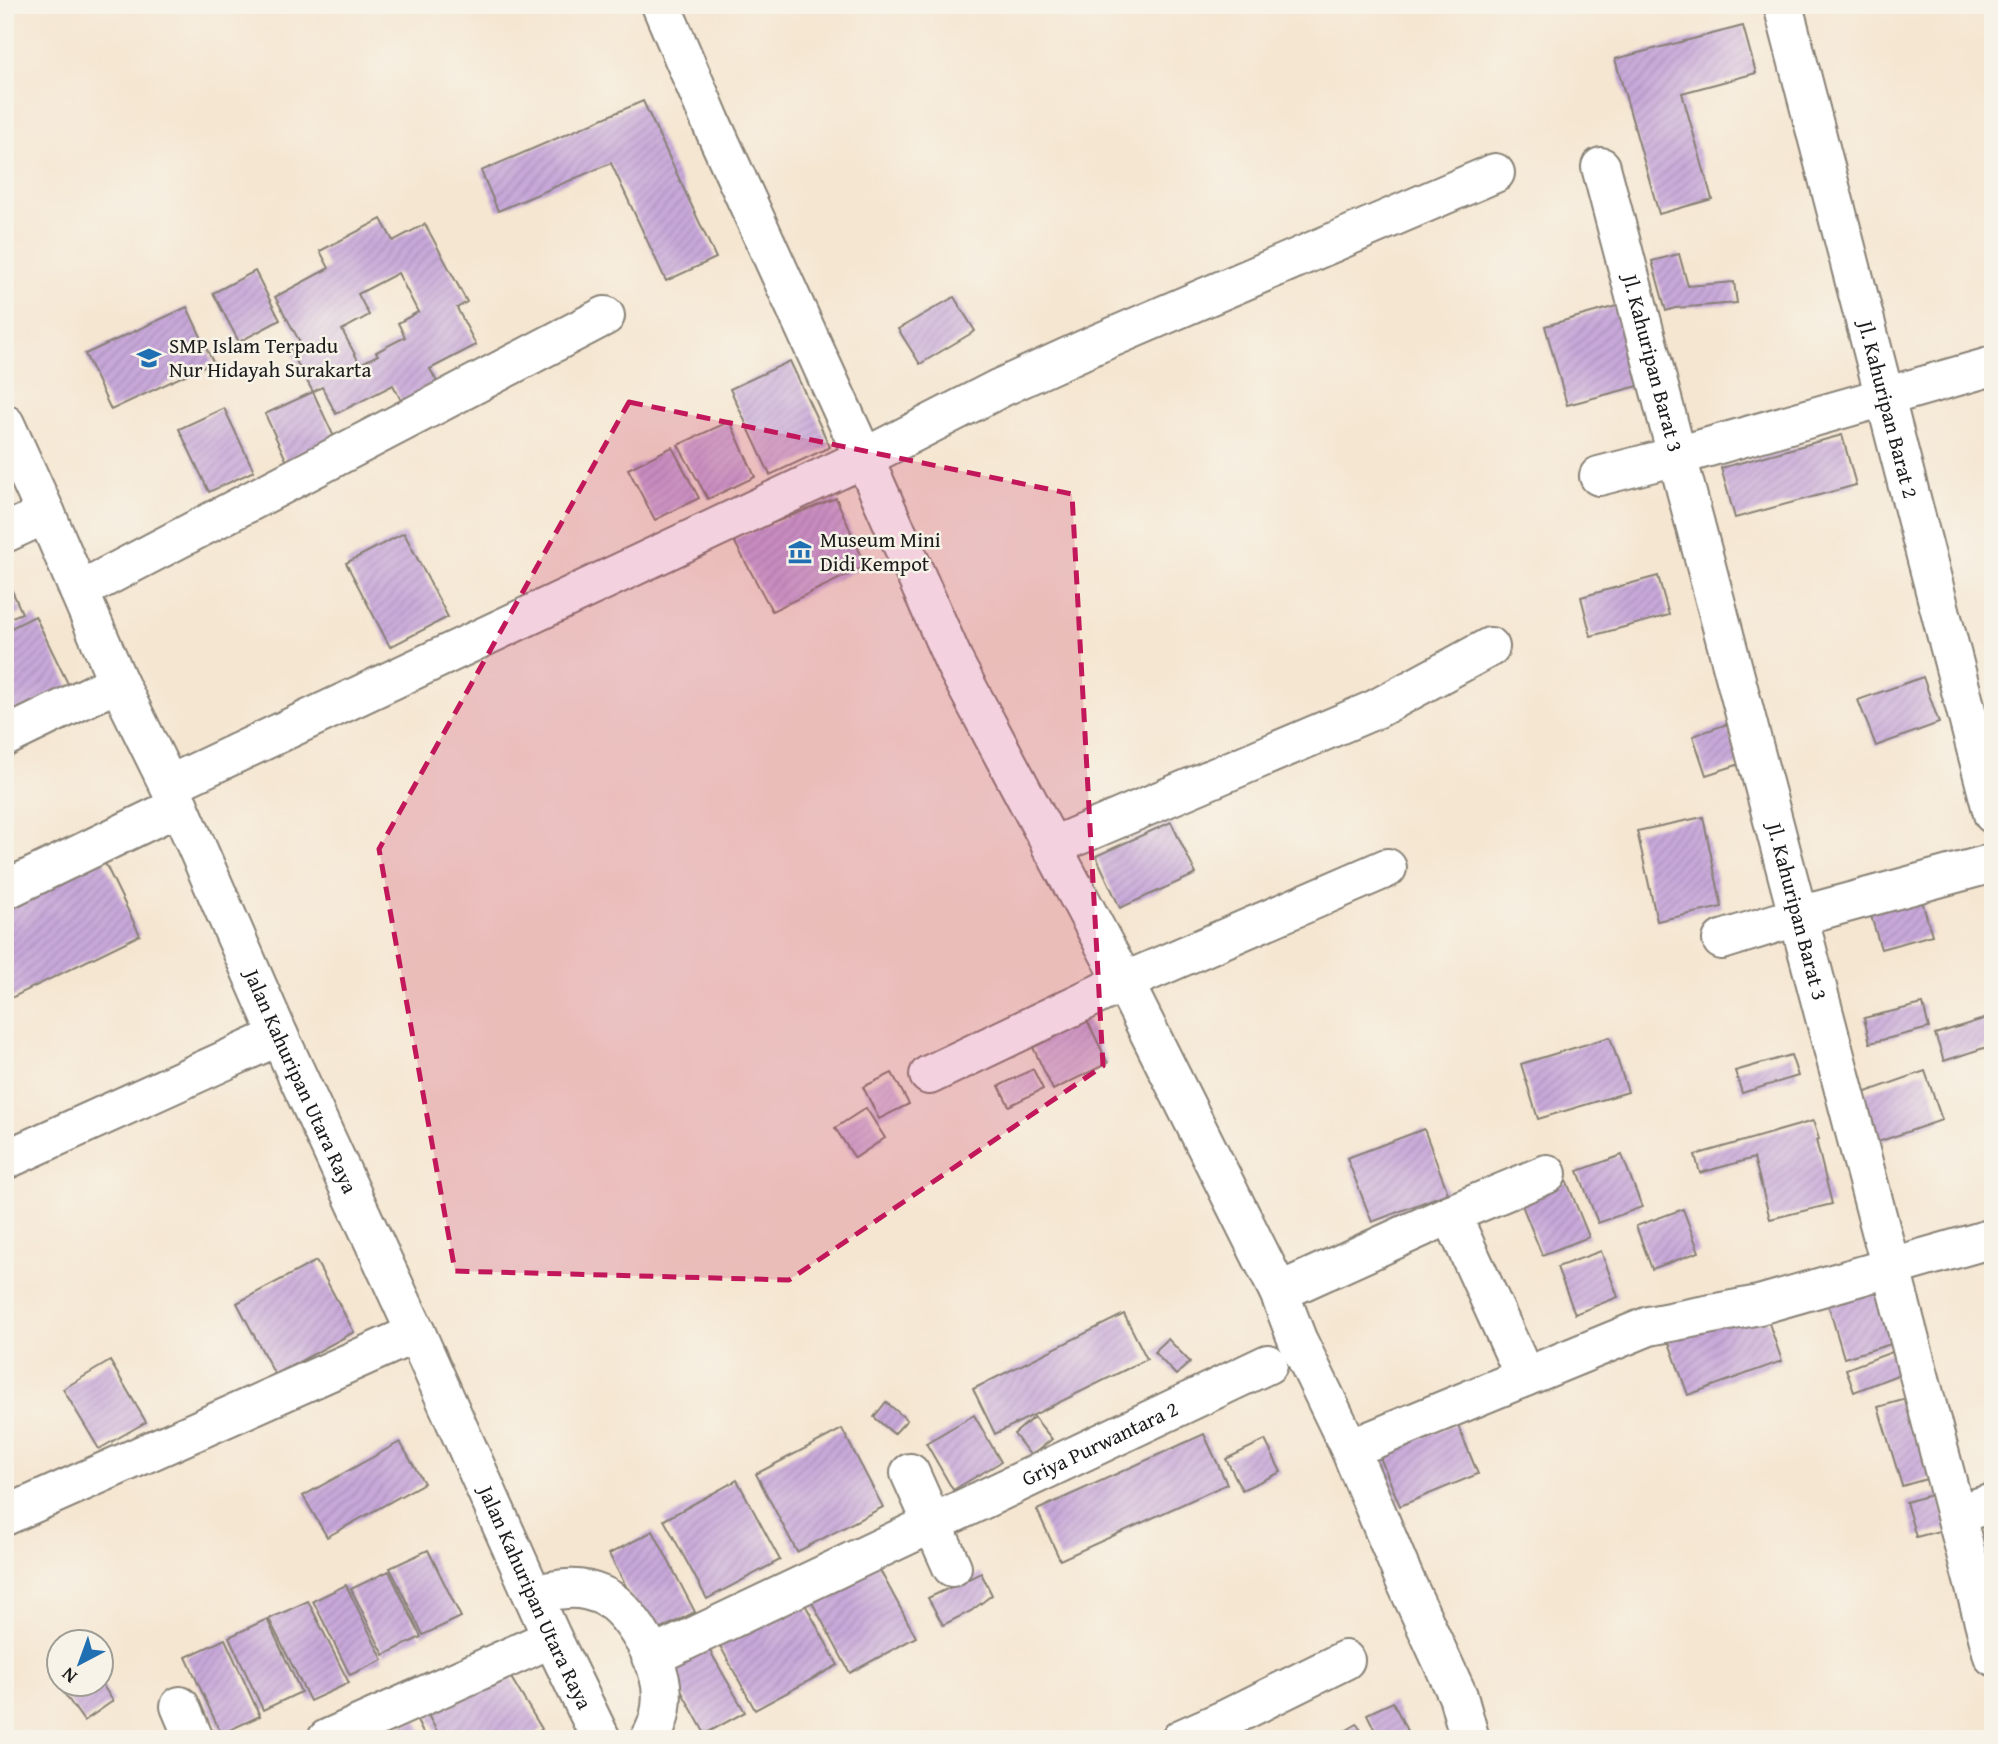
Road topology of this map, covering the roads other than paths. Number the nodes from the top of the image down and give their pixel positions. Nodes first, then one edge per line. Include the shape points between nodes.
1 (661, 5) edge
2 (1783, 5) edge
3 (1601, 167) dead end
4 (1495, 173) dead end
5 (605, 316) dead end
6 (1993, 366) edge
7 (1885, 396) junction
8 (5, 424) edge
9 (1677, 456) junction
10 (864, 458) junction
11 (1599, 476) dead end
12 (46, 514) junction
13 (5, 533) edge
14 (79, 591) junction
15 (1490, 647) dead end
16 (118, 682) junction
17 (5, 737) edge
18 (174, 796) junction
19 (1993, 814) edge
20 (1052, 847) junction
21 (1993, 863) edge
22 (1387, 868) dead end
23 (5, 890) edge
24 (1799, 916) junction
25 (1723, 940) dead end
26 (1124, 982) junction
27 (279, 1036) junction
28 (929, 1076) dead end
29 (5, 1160) edge
30 (1547, 1174) dead end
31 (1451, 1214) junction
32 (1993, 1238) edge
33 (1891, 1267) junction
34 (1279, 1292) junction
35 (416, 1333) junction
36 (1268, 1364) dead end
37 (1525, 1377) junction
38 (1350, 1449) junction
39 (910, 1473) dead end
40 (1993, 1503) edge
41 (1956, 1514) junction
42 (5, 1516) edge
43 (932, 1522) junction
44 (952, 1567) dead end
45 (532, 1594) junction
46 (552, 1638) junction
47 (1993, 1656) edge
48 (651, 1657) junction
49 (1345, 1660) dead end
50 (327, 1739) edge
51 (601, 1739) edge
52 (650, 1739) edge
53 (1181, 1739) edge
54 (1470, 1739) edge

1 - 10 street
2 - 7 street, Jl. Kahuripan Barat 2
3 - 9 street, Jl. Kahuripan Barat 3
4 - 10 street via 1092,346
5 - 14 street
6 - 7 street
7 - 9 street
7 - 19 street, Jl. Kahuripan Barat 2
8 - 12 street, Jalan Kahuripan Utara Raya
9 - 11 street
9 - 24 street, Jl. Kahuripan Barat 3
10 - 18 street
10 - 20 street via 956,666
12 - 13 street
12 - 14 street, Jalan Kahuripan Utara Raya
14 - 16 street, Jalan Kahuripan Utara Raya
15 - 20 street via 1376,709
16 - 17 street
16 - 18 street, Jalan Kahuripan Utara Raya
18 - 23 street
18 - 27 street, Jalan Kahuripan Utara Raya
20 - 26 street
21 - 24 street
22 - 26 street
24 - 25 street
24 - 33 street, Jl. Kahuripan Barat 3
26 - 28 street
26 - 34 street
27 - 29 street
27 - 35 street, Jalan Kahuripan Utara Raya
30 - 31 street
31 - 34 street
31 - 37 street
32 - 33 street
33 - 37 street via 1759,1305 1649,1326
33 - 41 street, Jl. Kahuripan Barat 3
34 - 38 street
35 - 42 street
35 - 45 street, Jalan Kahuripan Utara Raya
36 - 43 street, Griya Purwantara 2
37 - 38 street
38 - 54 street via 1458,1696
39 - 43 street
40 - 41 street
41 - 47 street, Jl. Kahuripan Barat 3
43 - 44 street
43 - 48 street, Griya Purwantara 2
45 - 46 street, Jalan Kahuripan Utara Raya
45 - 48 street via 576,1587 603,1595 626,1613
46 - 50 street
46 - 51 street, Jalan Kahuripan Utara Raya
48 - 52 street via 662,1698 658,1726
49 - 53 street

